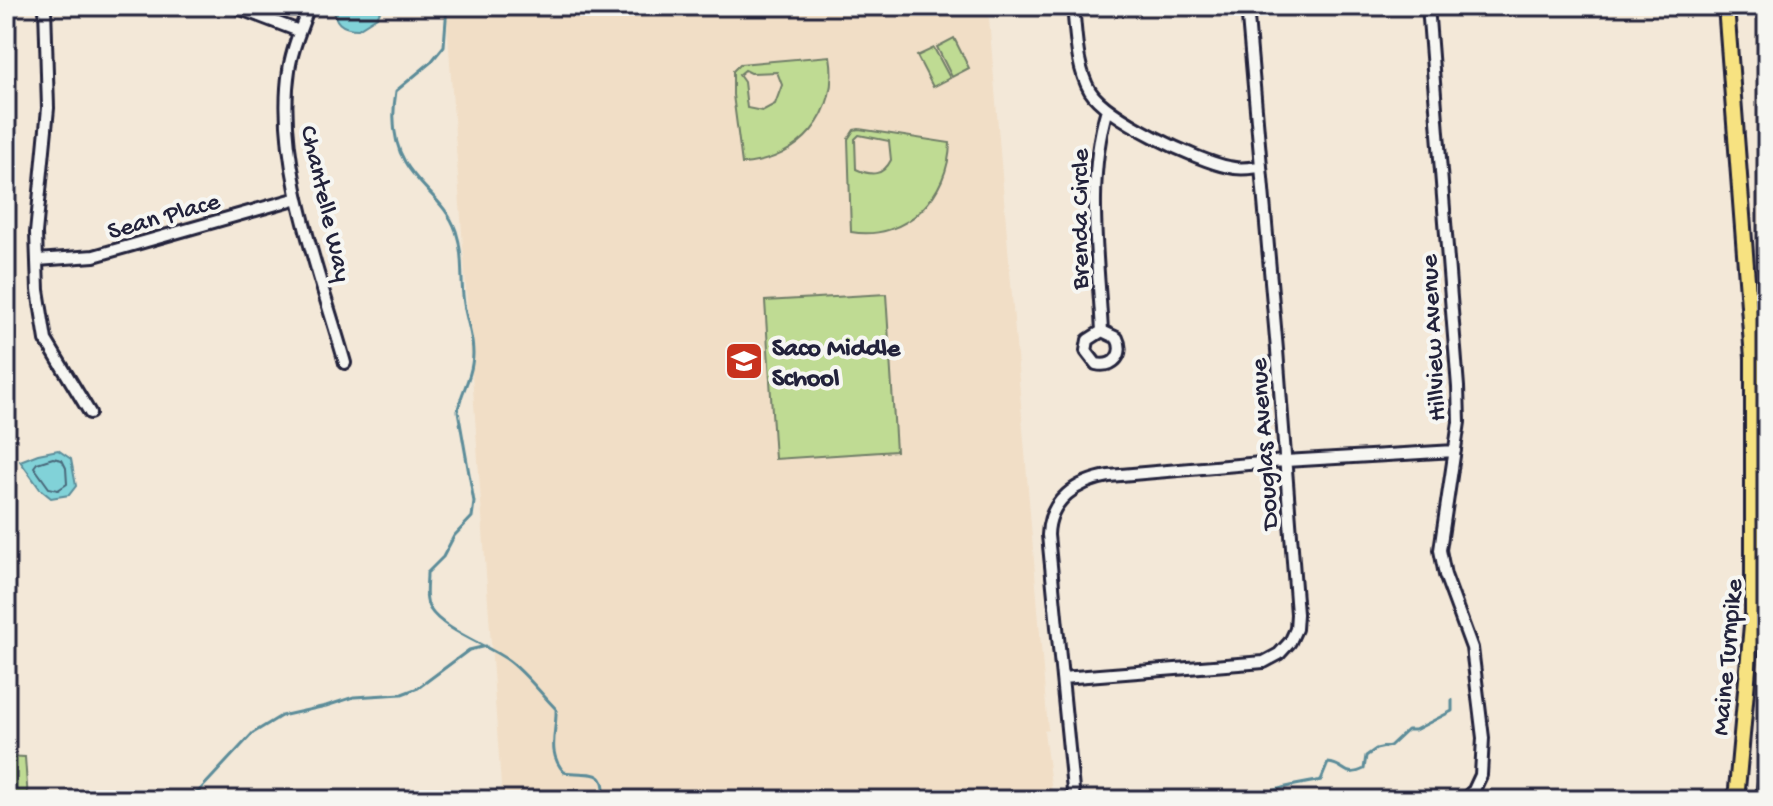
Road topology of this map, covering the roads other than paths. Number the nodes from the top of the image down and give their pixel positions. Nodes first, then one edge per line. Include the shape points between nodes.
1 (45, 6) edge
2 (168, 6) edge
3 (182, 6) edge
4 (233, 6) edge
5 (309, 6) edge
6 (1073, 6) edge
7 (1247, 6) edge
8 (1428, 6) edge
9 (1726, 6) edge
10 (299, 31) junction
11 (1107, 109) junction
12 (1260, 167) junction
13 (298, 198) junction
14 (37, 260) junction
15 (1102, 331) dead end
16 (345, 363) dead end
17 (90, 413) dead end
18 (1455, 451) junction
19 (1285, 461) junction
20 (1767, 470) edge
21 (1753, 623) junction
22 (1062, 678) junction
23 (1767, 772) edge
24 (1766, 799) edge
25 (1074, 800) edge
26 (1464, 800) edge
27 (1736, 800) edge

1 - 14 street via 48,108
2 - 3 street
4 - 10 street
5 - 10 street, Chantelle Way
6 - 11 street via 1084,79
7 - 12 street, Douglas Avenue
8 - 18 street, Hillview Avenue via 1458,387
9 - 21 highway via 1752,344
10 - 13 street, Chantelle Way via 289,66 286,114
11 - 12 street via 1216,163
11 - 15 street, Brenda Circle via 1095,189
12 - 19 street, Douglas Avenue
13 - 14 street, Sean Place via 94,256
13 - 16 street, Chantelle Way
14 - 17 street via 46,340
18 - 19 street
18 - 26 street, Hillview Avenue via 1440,550 1472,648 1484,757 1477,784
19 - 22 street via 1109,476 1083,483 1065,496 1052,514 1048,535
19 - 22 street, Douglas Avenue via 1297,614 1294,635 1284,650 1258,663
20 - 21 highway, Maine Turnpike
21 - 27 highway, Maine Turnpike
22 - 25 street
23 - 24 highway

